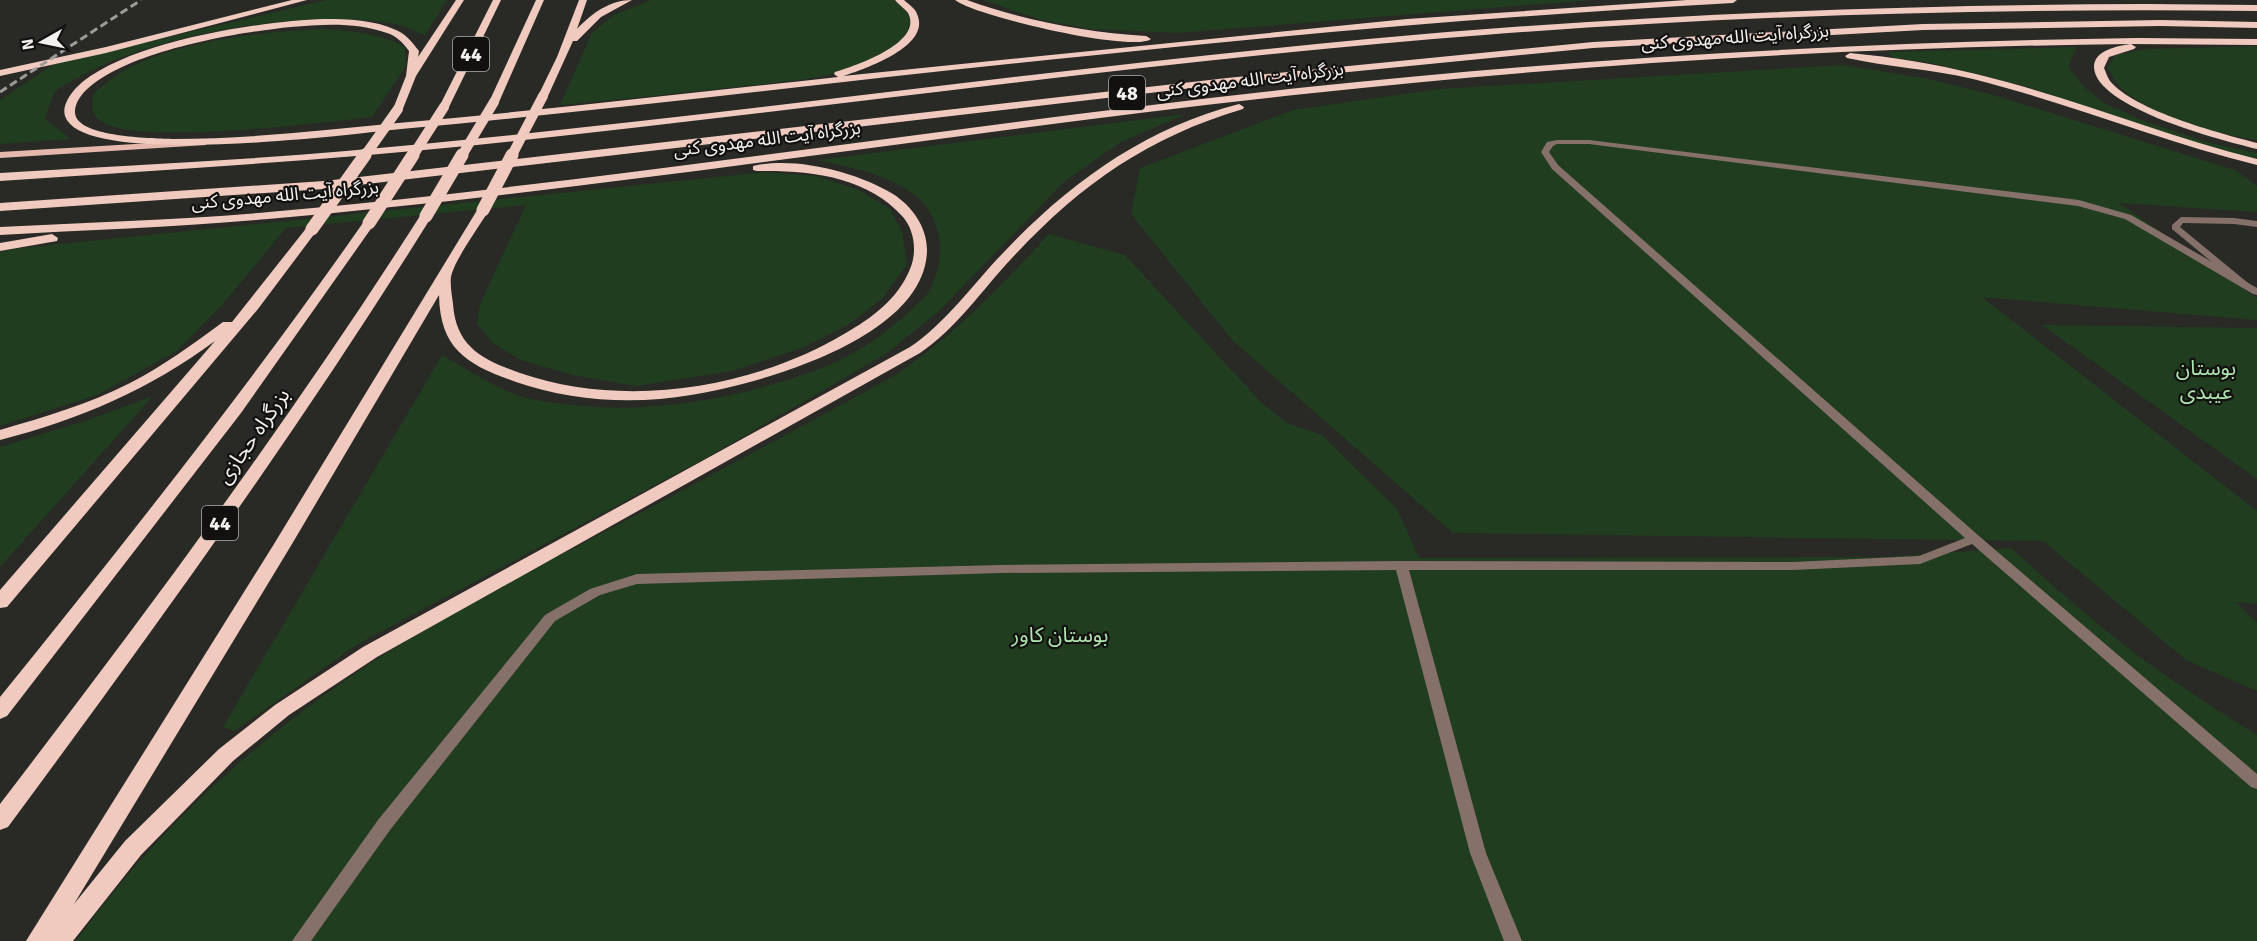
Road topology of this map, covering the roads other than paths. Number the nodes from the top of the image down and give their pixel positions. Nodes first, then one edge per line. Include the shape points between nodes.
1 (303, 0) edge
2 (460, 0) edge
3 (497, 0) edge
4 (540, 0) edge
5 (583, 0) edge
6 (628, 0) edge
7 (899, 0) edge
8 (959, 0) edge
9 (1733, 0) edge
10 (1941, 0) edge
11 (2036, 6) junction
12 (2257, 8) edge
13 (2257, 25) edge
14 (1886, 29) junction
15 (1243, 37) junction
16 (2185, 41) junction
17 (2257, 42) edge
18 (1780, 51) junction
19 (562, 57) junction
20 (1593, 64) junction
21 (1155, 65) junction
22 (0, 72) edge
23 (920, 72) junction
24 (1309, 74) junction
25 (411, 76) junction
26 (771, 88) junction
27 (1299, 91) junction
28 (991, 128) junction
29 (216, 142) junction
30 (2257, 146) edge
31 (0, 155) edge
32 (2257, 162) edge
33 (675, 169) junction
34 (0, 177) edge
35 (0, 207) edge
36 (196, 221) junction
37 (2257, 224) edge
38 (0, 231) edge
39 (0, 247) edge
40 (445, 273) junction
41 (2245, 285) junction
42 (2257, 292) edge
43 (253, 306) junction
44 (0, 435) edge
45 (1974, 540) junction
46 (1401, 566) junction
47 (0, 602) edge
48 (0, 711) edge
49 (2257, 783) edge
50 (0, 821) edge
51 (38, 941) edge
52 (58, 941) edge
53 (301, 941) edge
54 (1512, 941) edge

1 - 22 highway
2 - 25 highway
3 - 48 highway, بزرگراه حجازی / 44, bridge via 444,107 320,297 151,523
4 - 50 highway, بزرگراه حجازی / 44, bridge via 494,102 372,306 156,614
5 - 19 highway
6 - 19 highway via 589,21
7 - 26 highway via 912,12 915,23 912,33 899,47 851,70
8 - 15 highway via 1028,25 1076,34 1171,39
9 - 15 highway, بزرگراه آیت الله مهدوی کنی via 1527,11
10 - 11 highway
11 - 12 highway, بزرگراه آیت الله مهدوی کنی / 48
11 - 21 highway, بزرگراه آیت الله مهدوی کنی / 48 via 1621,22 1365,42
13 - 14 highway, بزرگراه آیت الله مهدوی کنی / 48 via 2160,23
14 - 20 highway via 1691,49
14 - 24 highway, بزرگراه آیت الله مهدوی کنی / 48 via 1593,45
15 - 23 highway, بزرگراه آیت الله مهدوی کنی
16 - 17 highway, بزرگراه آیت الله مهدوی کنی
16 - 18 highway, بزرگراه آیت الله مهدوی کنی via 2015,42
16 - 30 highway via 2109,52 2099,71 2118,93 2145,109
18 - 20 highway, بزرگراه آیت الله مهدوی کنی
18 - 32 highway via 1879,59 1956,73
19 - 40 highway, bridge via 483,210
20 - 27 highway, بزرگراه آیت الله مهدوی کنی
21 - 23 highway via 1083,62
21 - 34 highway, بزرگراه آیت الله مهدوی کنی / 48 via 347,154
23 - 26 highway, بزرگراه آیت الله مهدوی کنی
24 - 28 highway via 1050,114
24 - 35 highway, بزرگراه آیت الله مهدوی کنی / 48 via 324,185
25 - 29 highway, بزرگراه آیت الله مهدوی کنی via 414,51 406,39 387,29 330,23 274,26 190,41 124,63 77,92 68,108 71,120 104,136
25 - 43 highway, bridge via 398,109
26 - 29 highway, بزرگراه آیت الله مهدوی کنی
27 - 28 highway, بزرگراه آیت الله مهدوی کنی
27 - 52 highway via 1222,111 1132,150 1089,178 1030,232 918,348 370,652 282,710 226,755 133,848
28 - 33 highway, بزرگراه آیت الله مهدوی کنی
29 - 31 main road
33 - 36 highway, بزرگراه آیت الله مهدوی کنی via 302,213
33 - 40 highway via 785,167 817,170 856,181 890,198 909,213 923,249 913,283 894,306 869,326 789,366 744,380 641,395 546,388 483,364 463,349 451,332
36 - 38 highway, بزرگراه آیت الله مهدوی کنی
36 - 39 highway
37 - 41 street via 2181,220 2175,227
40 - 51 highway
41 - 42 street
41 - 45 street via 2128,217 2079,202 1589,142 1550,144 1545,152 1555,167
43 - 44 highway via 198,348 124,391
43 - 47 highway
45 - 46 street via 1920,560 1793,566
45 - 49 street
46 - 53 street via 1001,569 637,579 595,592 550,618 384,825
46 - 54 street via 1478,853

